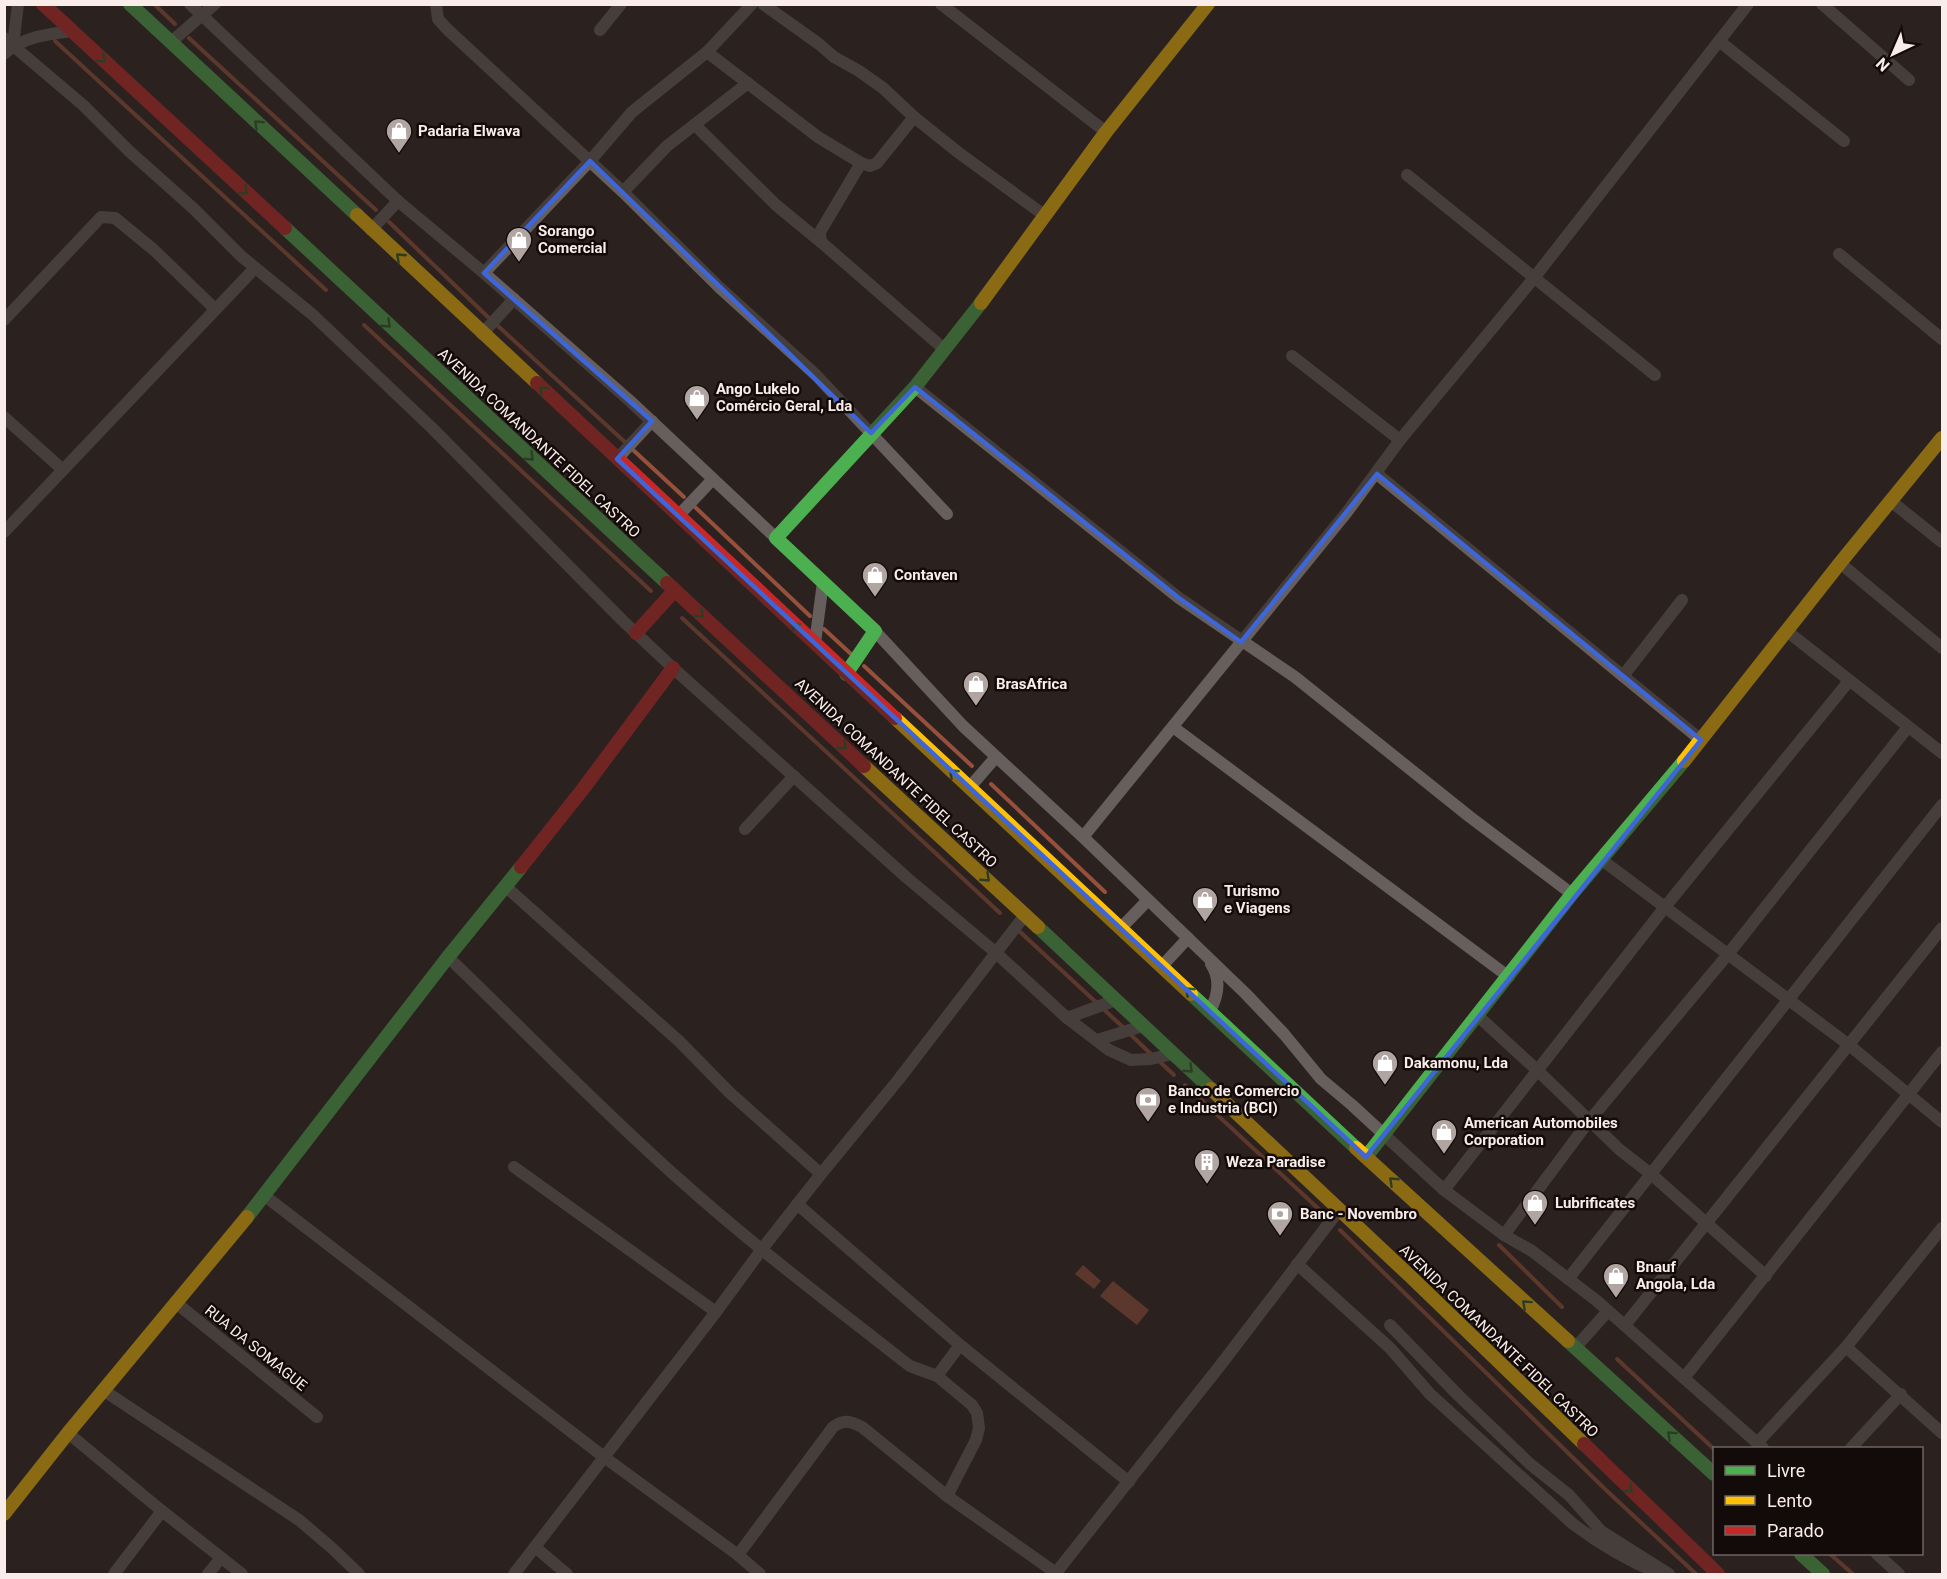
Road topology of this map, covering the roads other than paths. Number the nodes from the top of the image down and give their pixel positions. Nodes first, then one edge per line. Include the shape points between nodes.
1 (18, 4) edge
2 (43, 4) edge
3 (130, 4) edge
4 (190, 4) edge
5 (215, 4) edge
6 (436, 4) edge
7 (621, 4) edge
8 (753, 4) edge
9 (763, 4) edge
10 (941, 4) edge
11 (1208, 4) edge
12 (1748, 4) edge
13 (1821, 4) edge
14 (203, 16) junction
15 (600, 30) dead end
16 (72, 31) junction
17 (171, 42) junction
18 (1719, 42) junction
19 (7, 46) edge
20 (707, 52) junction
21 (1909, 80) dead end
22 (748, 83) junction
23 (914, 117) junction
24 (695, 126) junction
25 (1106, 132) junction
26 (1844, 141) dead end
27 (590, 161) junction
28 (861, 163) junction
29 (1407, 175) dead end
30 (623, 192) junction
31 (398, 201) junction
32 (1044, 215) junction
33 (371, 230) junction
34 (821, 242) junction
35 (1839, 254) dead end
36 (255, 268) junction
37 (484, 273) junction
38 (1534, 278) junction
39 (514, 299) junction
40 (215, 309) junction
41 (4, 320) edge
42 (482, 334) junction
43 (1942, 339) edge
44 (944, 349) junction
45 (1292, 356) dead end
46 (1654, 375) dead end
47 (915, 387) junction
48 (4, 417) edge
49 (652, 421) junction
50 (871, 433) junction
51 (1942, 438) edge
52 (1400, 440) junction
53 (617, 459) junction
54 (63, 470) junction
55 (1377, 474) junction
56 (713, 479) junction
57 (1892, 502) junction
58 (947, 514) dead end
59 (678, 516) junction
60 (4, 532) edge
61 (776, 538) junction
62 (1942, 542) edge
63 (1840, 563) junction
64 (824, 582) junction
65 (675, 590) junction
66 (1682, 600) dead end
67 (876, 632) junction
68 (1788, 632) junction
69 (636, 633) junction
70 (1241, 642) junction
71 (814, 644) junction
72 (1942, 648) edge
73 (673, 668) junction
74 (846, 674) junction
75 (1623, 676) junction
76 (1849, 681) junction
77 (1173, 727) junction
78 (1908, 727) junction
79 (1701, 740) junction
80 (1942, 753) edge
81 (996, 757) junction
82 (794, 776) junction
83 (969, 788) junction
84 (1942, 805) edge
85 (745, 829) dead end
86 (1083, 837) junction
87 (1602, 860) junction
88 (505, 886) junction
89 (1572, 894) junction
90 (1148, 900) junction
91 (1665, 907) junction
92 (1025, 915) junction
93 (1121, 928) junction
94 (1942, 928) edge
95 (1188, 938) junction
96 (995, 952) junction
97 (1729, 953) junction
98 (1206, 955) junction
99 (448, 957) junction
100 (1162, 966) junction
101 (1509, 977) junction
102 (1116, 1000) junction
103 (1788, 1000) junction
104 (1210, 1011) junction
105 (1478, 1016) junction
106 (1067, 1018) junction
107 (1143, 1026) junction
108 (1097, 1040) junction
109 (1849, 1044) junction
110 (1942, 1052) edge
111 (1172, 1054) junction
112 (1539, 1071) junction
113 (1909, 1093) junction
114 (1589, 1120) junction
115 (1942, 1122) edge
116 (1384, 1136) junction
117 (1366, 1157) junction
118 (514, 1167) dead end
119 (820, 1174) junction
120 (1650, 1174) junction
121 (1444, 1190) junction
122 (265, 1196) junction
123 (797, 1204) junction
124 (1339, 1210) junction
125 (1707, 1222) junction
126 (1942, 1228) edge
127 (1504, 1235) junction
128 (762, 1249) junction
129 (1297, 1264) junction
130 (1766, 1276) junction
131 (1568, 1279) junction
132 (176, 1302) junction
133 (1608, 1311) junction
134 (716, 1312) junction
135 (1390, 1325) dead end
136 (1625, 1325) junction
137 (960, 1345) junction
138 (1846, 1347) junction
139 (1575, 1348) junction
140 (937, 1376) junction
141 (1684, 1378) junction
142 (103, 1390) junction
143 (1900, 1394) junction
144 (317, 1417) dead end
145 (68, 1433) junction
146 (1942, 1434) edge
147 (1760, 1445) edge
148 (1853, 1447) edge
149 (604, 1457) junction
150 (1713, 1473) edge
151 (1129, 1482) junction
152 (947, 1496) junction
153 (162, 1511) junction
154 (4, 1514) edge
155 (535, 1547) junction
156 (738, 1555) junction
157 (1802, 1555) edge
158 (1878, 1555) edge
159 (221, 1558) junction
160 (1639, 1565) junction
161 (121, 1572) edge
162 (1055, 1574) edge
163 (208, 1575) edge
164 (242, 1575) edge
165 (359, 1575) edge
166 (514, 1575) edge
167 (567, 1575) edge
168 (760, 1575) edge
169 (1648, 1575) edge
170 (1660, 1575) edge
171 (1669, 1575) edge
172 (1718, 1575) edge
173 (1823, 1575) edge
174 (1899, 1575) edge

1 - 19 street
2 - 16 main road, AVENIDA COMANDANTE FIDEL CASTRO
3 - 17 main road
4 - 14 street
5 - 14 street
6 - 27 street via 438,19 446,28
7 - 15 street
8 - 20 street
9 - 23 street via 883,88
10 - 25 street
11 - 25 main road
12 - 18 street
13 - 21 street
14 - 17 street
14 - 31 street
16 - 19 street
16 -> 65 main road, AVENIDA COMANDANTE FIDEL CASTRO
33 -> 17 main road
18 - 26 street
18 - 38 street
19 - 36 street via 82,105
20 - 22 street
20 - 27 street via 633,112
22 - 24 street
22 - 28 street
23 - 28 street via 877,163
23 - 32 street
24 - 30 street via 667,146
24 - 34 street via 776,205
25 - 32 main road
27 - 30 street
27 - 37 street
28 - 34 street via 820,232
29 - 38 street
30 - 50 street via 816,375
31 - 33 street
31 - 37 street
32 - 44 main road
42 -> 33 main road
34 - 44 street
35 - 43 street
36 - 40 street
36 - 69 street via 361,359
37 - 39 street
38 - 46 street
38 - 52 street
39 - 42 street
39 - 49 street
40 - 41 street via 154,250 108,216 101,217
40 - 54 street
53 -> 42 main road
44 - 47 main road
45 - 52 street
47 - 50 main road
47 - 70 street via 1179,598
48 - 54 street
49 - 53 street
49 - 56 street
50 - 58 street
50 - 61 main road
51 - 57 main road
52 - 55 street
53 - 59 main road
54 - 60 street
55 - 70 street
55 - 75 street
56 - 59 street
56 - 61 street
57 - 62 street
57 - 63 main road
71 -> 59 main road
61 - 64 main road
63 - 68 main road
63 - 72 street
64 - 67 main road
64 - 71 street
65 - 69 main road
65 -> 92 main road, AVENIDA COMANDANTE FIDEL CASTRO
66 - 75 street
67 - 74 main road
67 - 81 street
68 - 76 street
68 - 79 main road
69 - 73 street
70 - 77 street
70 - 89 street via 1295,677
71 - 74 main road
73 - 82 street
73 - 88 main road
83 -> 74 main road
75 - 79 street
76 - 78 street
76 - 91 street
77 - 86 street
77 - 101 street
78 - 80 street
78 - 97 street
79 - 87 main road
81 - 83 street
81 - 86 street
82 - 85 street
82 - 96 street
83 - 93 main road
84 - 103 street
86 - 90 street
87 - 89 main road
87 - 91 street
88 - 99 main road
88 - 119 street
89 - 101 main road
90 - 93 street
90 - 95 street
91 - 97 street
91 - 112 street
92 - 96 street
92 - 102 main road, AVENIDA COMANDANTE FIDEL CASTRO
93 - 100 main road
94 - 109 street
95 - 98 street
95 - 100 street
96 - 106 street
96 - 119 street via 899,1079
97 - 103 street
97 - 114 street
98 - 104 street via 1217,981 1216,999
98 - 116 street via 1284,1034 1321,1079
99 - 122 main road
99 - 128 street via 628,1132
104 -> 100 main road
101 - 105 main road
102 - 106 street
102 - 107 main road, AVENIDA COMANDANTE FIDEL CASTRO
103 - 109 street
103 - 120 street
104 - 117 main road
105 - 112 street
105 - 116 main road
106 - 108 street
107 - 108 street
107 - 111 main road, AVENIDA COMANDANTE FIDEL CASTRO
108 - 111 street via 1131,1060
109 - 113 street
109 - 125 street
110 - 113 street
111 -> 124 main road, AVENIDA COMANDANTE FIDEL CASTRO
112 - 114 street
112 - 121 street
113 - 115 street
113 - 130 street
114 - 120 street
114 - 127 street
116 - 117 main road
116 - 121 street
139 -> 117 main road
118 - 134 street
119 - 123 street
120 - 125 street
120 - 131 street
121 - 127 street
122 - 132 main road
122 - 149 street
123 - 128 street
123 - 137 street
124 - 129 street
124 -> 172 main road, AVENIDA COMANDANTE FIDEL CASTRO
125 - 130 street
125 - 136 street
126 - 138 street
127 - 131 street
128 - 134 street
128 - 140 street via 910,1366
129 - 151 street
129 - 160 street via 1541,1495 1598,1543
130 - 141 street
131 - 133 street
132 - 142 main road
132 - 144 street, RUA DA SOMAGUE
133 - 136 street
133 - 139 street
134 - 149 street
135 - 171 street via 1530,1464 1569,1495 1601,1531
136 - 141 street
137 - 140 street
137 - 151 street
138 - 143 street
138 - 147 street
150 -> 139 main road
140 - 152 street via 972,1405 980,1428
141 - 147 street
142 - 145 main road
142 - 165 street via 299,1520
143 - 146 street
143 - 148 street
145 - 153 street
145 - 154 main road
149 - 155 street
149 - 156 street
151 - 162 street
152 - 156 street via 862,1427 841,1422 833,1427
152 - 162 street
153 - 159 street
153 - 161 street
155 - 166 street
155 - 167 street
156 - 168 street
157 - 173 main road
158 - 174 street
159 - 163 street
159 - 164 street
160 - 169 street
160 - 170 street

